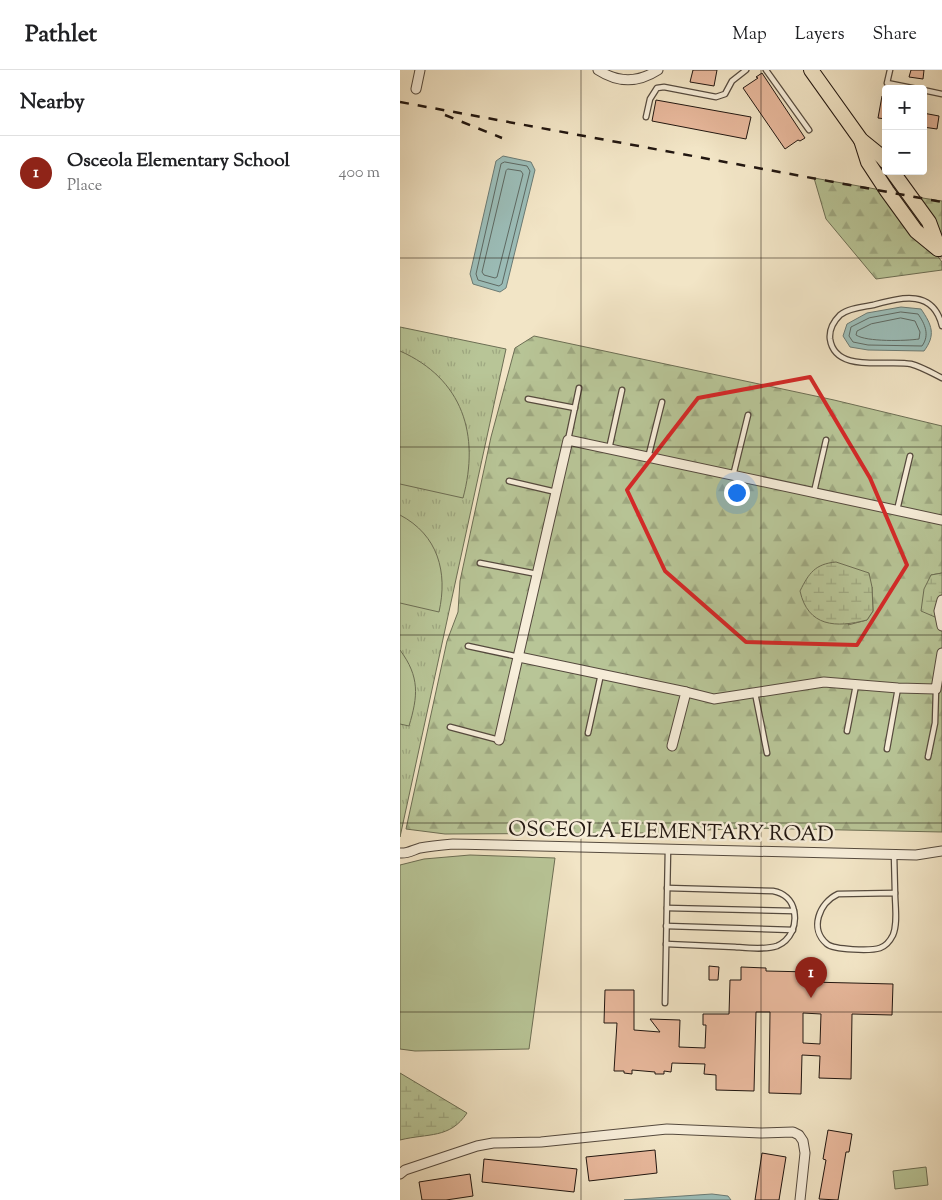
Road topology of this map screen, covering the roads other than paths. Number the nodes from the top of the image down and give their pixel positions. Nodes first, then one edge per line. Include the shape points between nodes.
1 (420, 70) edge
2 (598, 70) edge
3 (658, 70) edge
4 (746, 70) edge
5 (766, 70) edge
6 (811, 70) edge
7 (890, 70) edge
8 (897, 85) edge
9 (416, 89) dead end
10 (927, 91) edge
11 (942, 94) edge
12 (646, 116) dead end
13 (809, 130) dead end
14 (861, 140) junction
15 (882, 157) edge
16 (895, 175) edge
17 (940, 252) edge
18 (942, 326) edge
19 (942, 378) edge
20 (579, 388) dead end
21 (622, 390) dead end
22 (528, 399) dead end
23 (662, 402) dead end
24 (575, 408) junction
25 (748, 415) dead end
26 (568, 440) junction
27 (826, 440) dead end
28 (609, 449) junction
29 (910, 456) dead end
30 (648, 458) junction
31 (733, 476) junction
32 (509, 481) dead end
33 (556, 492) junction
34 (814, 493) junction
35 (897, 511) junction
36 (942, 520) edge
37 (480, 563) dead end
38 (537, 574) junction
39 (942, 600) edge
40 (942, 626) edge
41 (468, 646) dead end
42 (518, 657) junction
43 (941, 659) edge
44 (601, 674) junction
45 (856, 685) junction
46 (898, 688) junction
47 (936, 689) junction
48 (686, 692) junction
49 (755, 693) junction
50 (450, 727) dead end
51 (847, 731) dead end
52 (588, 733) dead end
53 (499, 740) joint
54 (672, 746) dead end
55 (887, 749) dead end
56 (767, 753) dead end
57 (928, 757) dead end
58 (668, 849) junction
59 (942, 851) edge
60 (400, 853) edge
61 (894, 854) junction
62 (667, 888) junction
63 (895, 893) junction
64 (667, 908) junction
65 (794, 911) junction
66 (666, 926) junction
67 (793, 930) junction
68 (666, 944) junction
69 (665, 1003) dead end
70 (400, 1174) edge
71 (800, 1200) edge

1 - 9 street
2 - 3 street via 620,80 630,80 641,79
4 - 12 lane via 732,81 724,94 716,97 657,88
5 - 13 lane
6 - 14 highway
7 - 8 lane via 887,83
10 - 11 lane
14 - 15 highway
14 - 17 highway via 868,162 887,191 916,231
16 - 17 highway via 929,222
18 - 19 lane via 929,305 904,297 841,314 830,330 830,339 833,347 847,360 911,364
20 - 24 lane
21 - 28 lane
22 - 24 lane
23 - 30 lane
24 - 26 lane
25 - 31 lane
26 - 28 street
26 - 33 street
27 - 34 lane
28 - 30 street
29 - 35 lane
30 - 31 street
31 - 34 street
32 - 33 lane
33 - 38 street
34 - 35 street
35 - 36 street
37 - 38 lane
38 - 42 street
39 - 40 street
41 - 42 lane
42 - 44 street
42 - 53 street
43 - 47 street
44 - 48 street
44 - 52 lane
45 - 46 street
45 - 49 street via 824,682
45 - 51 lane
46 - 47 street
46 - 55 lane
47 - 57 lane via 935,723
48 - 49 street via 714,699
48 - 54 street
49 - 56 lane
50 - 53 lane
58 - 60 street, OSCEOLA ELEMENTARY ROAD via 453,844
58 - 61 street, OSCEOLA ELEMENTARY ROAD
58 - 62 lane
59 - 61 street, OSCEOLA ELEMENTARY ROAD
61 - 63 lane
62 - 64 lane
62 - 65 lane via 773,891 787,898
63 - 63 lane via 838,894 831,897 820,913 821,938 837,948 877,949 885,946 895,929
64 - 65 lane
64 - 66 lane
65 - 67 lane
66 - 67 lane
66 - 68 lane
67 - 68 lane via 788,939 774,946 757,948
68 - 69 lane
70 - 71 street via 493,1143 541,1142 667,1129 792,1132 803,1141 805,1153

